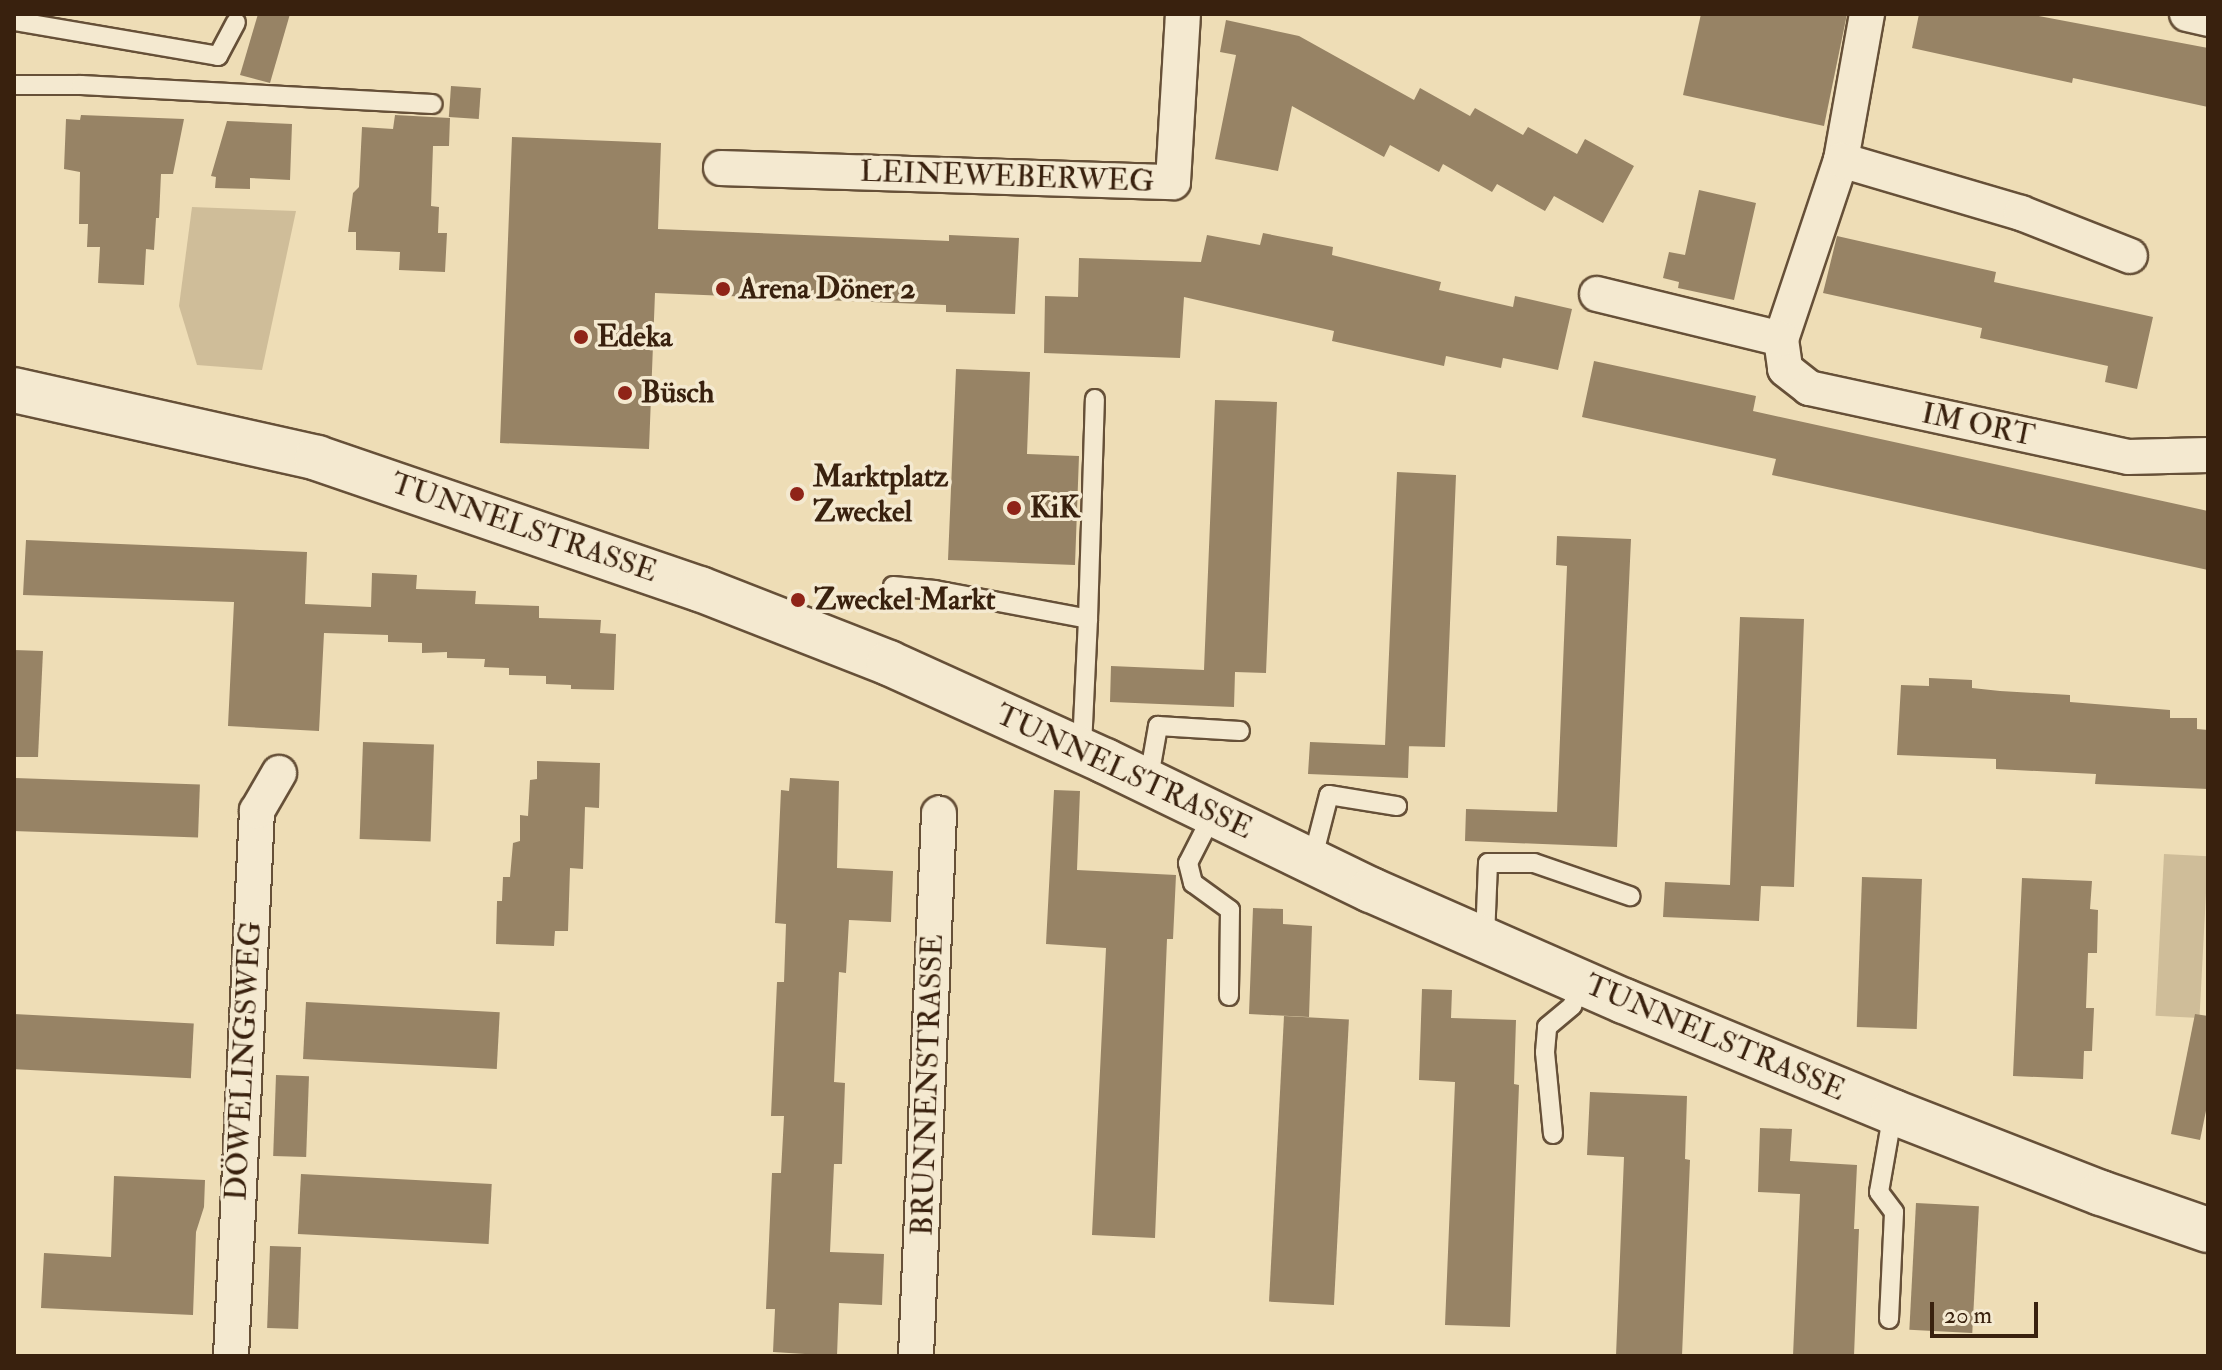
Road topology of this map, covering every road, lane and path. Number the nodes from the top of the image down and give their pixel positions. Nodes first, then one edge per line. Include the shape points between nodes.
1 (1183, 14) edge
2 (1867, 14) edge
3 (2187, 14) edge
4 (2208, 19) edge
5 (14, 21) edge
6 (236, 22) dead end
7 (14, 85) edge
8 (432, 104) dead end
9 (1841, 160) junction
10 (721, 168) dead end
11 (2130, 256) dead end
12 (1597, 294) dead end
13 (1781, 339) junction
14 (14, 390) edge
15 (1095, 399) dead end
16 (2208, 455) edge
17 (893, 586) dead end
18 (1088, 619) junction
19 (1240, 731) dead end
20 (1082, 751) junction
21 (279, 773) dead end
22 (1148, 783) junction
23 (1397, 806) dead end
24 (939, 813) dead end
25 (1213, 814) junction
26 (1312, 861) junction
27 (1630, 896) dead end
28 (1485, 941) junction
29 (1582, 982) junction
30 (1229, 996) dead end
31 (1893, 1112) junction
32 (1553, 1134) dead end
33 (2208, 1230) edge
34 (1889, 1319) dead end
35 (231, 1356) edge
36 (916, 1356) edge

1 - 10 street, LEINEWEBERWEG via 1173,182
2 - 9 street
3 - 4 street
5 - 6 lane via 218,56
7 - 8 lane
9 - 11 street via 2021,213
9 - 13 street
12 - 13 street
13 - 16 street, IM ORT via 1785,369 1809,388 2128,457
14 - 20 street, TUNNELSTRASSE via 317,458 465,506 889,663
15 - 18 lane
17 - 18 lane
18 - 20 lane
19 - 22 lane via 1158,726
20 - 22 street, TUNNELSTRASSE
21 - 35 street, DÖWELINGSWEG via 257,811
22 - 25 street, TUNNELSTRASSE
23 - 26 lane via 1329,795
24 - 36 street, BRUNNENSTRASSE
25 - 26 street, TUNNELSTRASSE
25 - 30 lane via 1188,863 1193,883 1230,910
26 - 28 street, TUNNELSTRASSE
27 - 28 lane via 1534,863 1488,863
28 - 29 street, TUNNELSTRASSE
29 - 31 street, TUNNELSTRASSE
29 - 32 lane via 1572,1006 1547,1027
31 - 33 street, TUNNELSTRASSE
31 - 34 lane via 1879,1192 1894,1212

